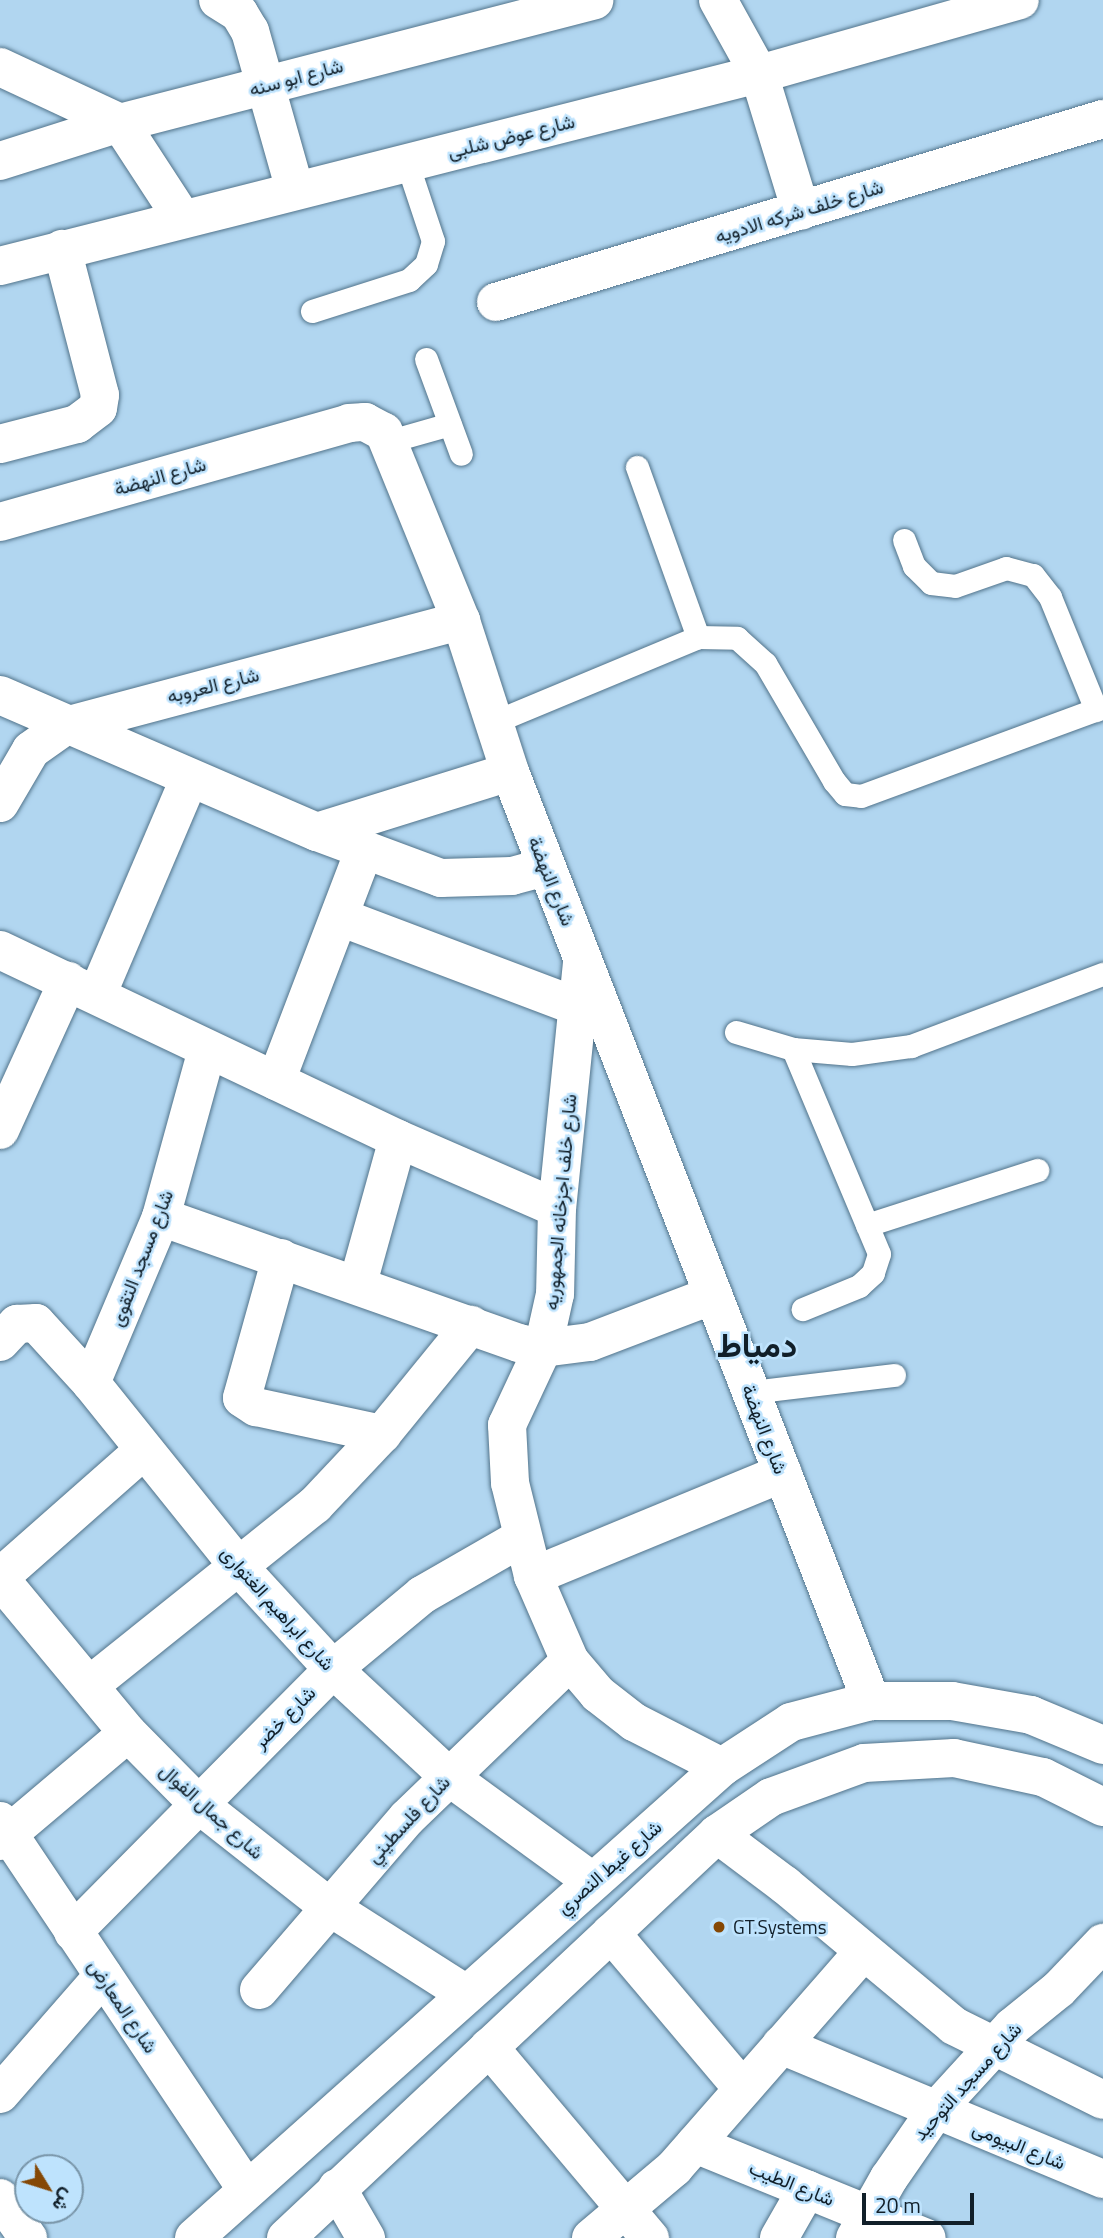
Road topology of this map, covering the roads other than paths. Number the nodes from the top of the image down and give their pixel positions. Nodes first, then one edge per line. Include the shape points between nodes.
1 (218, 0) edge
2 (594, 0) edge
3 (719, 0) edge
4 (1020, 0) edge
5 (0, 67) edge
6 (759, 74) junction
7 (266, 85) junction
8 (1103, 119) edge
9 (120, 123) junction
10 (0, 161) edge
11 (407, 163) junction
12 (295, 190) junction
13 (801, 211) junction
14 (182, 218) junction
15 (62, 249) junction
16 (0, 266) edge
17 (496, 302) dead end
18 (312, 311) dead end
19 (426, 359) dead end
20 (450, 424) junction
21 (390, 441) junction
22 (0, 444) edge
23 (461, 454) dead end
24 (638, 467) dead end
25 (0, 522) edge
26 (904, 540) dead end
27 (461, 621) junction
28 (698, 636) junction
29 (0, 695) edge
30 (1099, 709) edge
31 (494, 722) junction
32 (65, 726) junction
33 (510, 772) junction
34 (189, 779) junction
35 (0, 803) edge
36 (317, 832) junction
37 (364, 851) junction
38 (546, 867) junction
39 (340, 917) junction
40 (0, 950) edge
41 (583, 956) junction
42 (1103, 974) edge
43 (83, 988) junction
44 (578, 1007) junction
45 (736, 1032) dead end
46 (793, 1049) junction
47 (207, 1050) junction
48 (276, 1081) junction
49 (0, 1130) edge
50 (398, 1139) junction
51 (1037, 1170) dead end
52 (557, 1208) junction
53 (161, 1217) junction
54 (867, 1225) junction
55 (281, 1258) junction
56 (358, 1283) junction
57 (713, 1296) junction
58 (803, 1310) dead end
59 (471, 1325) junction
60 (0, 1342) edge
61 (543, 1348) junction
62 (894, 1375) dead end
63 (91, 1383) junction
64 (751, 1392) junction
65 (382, 1434) junction
66 (144, 1450) junction
67 (783, 1473) junction
68 (523, 1537) junction
69 (240, 1568) junction
70 (533, 1576) junction
71 (0, 1578) edge
72 (570, 1661) junction
73 (333, 1669) junction
74 (90, 1685) junction
75 (871, 1701) junction
76 (128, 1732) junction
77 (1103, 1745) edge
78 (722, 1767) junction
79 (448, 1776) junction
80 (197, 1803) junction
81 (1103, 1807) edge
82 (3, 1832) edge
83 (717, 1835) junction
84 (592, 1881) junction
85 (328, 1906) junction
86 (73, 1931) junction
87 (611, 1933) junction
88 (1103, 1943) edge
89 (863, 1952) junction
90 (103, 1976) junction
91 (259, 1990) dead end
92 (466, 1994) junction
93 (781, 2045) junction
94 (489, 2047) junction
95 (992, 2049) junction
96 (743, 2090) junction
97 (0, 2094) edge
98 (1103, 2101) edge
99 (936, 2110) junction
100 (695, 2144) junction
101 (1103, 2179) edge
102 (337, 2188) junction
103 (807, 2189) junction
104 (247, 2190) junction
105 (0, 2197) edge
106 (639, 2225) edge
107 (861, 2226) edge
108 (27, 2238) edge
109 (194, 2238) edge
110 (286, 2238) edge
111 (366, 2238) edge
112 (591, 2238) edge
113 (779, 2238) edge
114 (928, 2238) edge

1 - 7 street via 246,22
2 - 7 street, شارع ابو سنه
3 - 6 street
4 - 6 street, شارع عوض شلبى
5 - 9 street
6 - 11 street, شارع عوض شلبى
6 - 13 street
7 - 9 street, شارع ابو سنه
7 - 12 street
8 - 13 street, شارع خلف شركه الادويه
9 - 10 street, شارع ابو سنه
9 - 14 street
11 - 12 street, شارع عوض شلبى
11 - 18 lane via 433,241 426,264 409,280
12 - 14 street, شارع عوض شلبى
13 - 17 street, شارع خلف شركه الادويه
14 - 15 street, شارع عوض شلبى
15 - 16 street, شارع عوض شلبى
15 - 22 street via 100,395 98,408 77,424
19 - 20 lane
20 - 21 lane
20 - 23 lane
21 - 25 street, شارع النهضة via 375,426 349,423
21 - 27 street, شارع النهضة
24 - 28 lane
26 - 30 lane via 914,566 931,583 955,586 1006,568 1033,575 1050,597
27 - 31 street, شارع النهضة
27 - 32 street, شارع العروبه
28 - 30 lane via 737,638 765,663 845,794 861,796
28 - 31 lane
29 - 32 street
31 - 33 street, شارع النهضة
32 - 34 street
32 - 35 street, شارع العروبه via 31,750
33 - 36 street
33 - 38 street, شارع النهضة
34 - 36 street
34 - 43 street
36 - 37 street
37 - 38 street via 441,878 512,876
37 - 39 street
38 - 41 street, شارع النهضة
39 - 44 street
39 - 48 street
40 - 43 street
41 - 44 street, شارع خلف اجزخانه الجمهوريه
41 - 57 street, شارع النهضة
42 - 46 lane via 911,1046 852,1054
43 - 47 street
43 - 49 street
44 - 52 street, شارع خلف اجزخانه الجمهوريه
45 - 46 lane
46 - 54 lane
47 - 48 street
47 - 53 street, شارع مسجد التقوى
48 - 50 street
50 - 52 street
50 - 56 street
51 - 54 lane
52 - 61 street, شارع خلف اجزخانه الجمهوريه via 555,1294
53 - 55 street
53 - 63 street, شارع مسجد التقوى
54 - 58 lane via 879,1254 873,1273 859,1286
55 - 56 street
55 - 65 street via 242,1398 256,1407
56 - 59 street
57 - 61 street via 590,1342
57 - 64 street, شارع النهضة
59 - 61 street
59 - 65 street
60 - 63 street, شارع ابراهيم الغتوارى via 18,1324 36,1323
61 - 68 street, شارع خلف اجزخانه الجمهوريه via 508,1425 510,1483
62 - 64 lane
63 - 66 street, شارع ابراهيم الغتوارى
64 - 67 street, شارع النهضة
65 - 69 street via 315,1504
66 - 69 street, شارع ابراهيم الغتوارى
66 - 71 street
67 - 70 street
67 - 75 street, شارع النهضة
68 - 70 street, شارع خلف اجزخانه الجمهوريه
68 - 73 street, شارع خضر via 422,1595
69 - 73 street, شارع ابراهيم الغتوارى
69 - 74 street
70 - 72 street, شارع خلف اجزخانه الجمهوريه
71 - 74 street, شارع جمال الفوال
72 - 78 street, شارع خلف اجزخانه الجمهوريه via 598,1694 634,1722
72 - 79 street, شارع فلسطيني
73 - 79 street, شارع ابراهيم الغتوارى
73 - 80 street, شارع خضر
74 - 76 street, شارع جمال الفوال
75 - 77 street, شارع غيط النصري via 911,1699 992,1706 1031,1715
75 - 78 street, شارع غيط النصري via 791,1722
76 - 80 street, شارع جمال الفوال
76 - 82 street
78 - 84 street, شارع غيط النصري
79 - 84 street, شارع ابراهيم الغتوارى
79 - 85 street, شارع فلسطيني
80 - 85 street, شارع جمال الفوال
80 - 86 street, شارع خضر
81 - 83 street via 1043,1777 999,1764 909,1757 864,1763 801,1782
82 - 86 street, شارع المعارض
83 - 87 street
83 - 89 street via 778,1879
84 - 92 street, شارع غيط النصري
85 - 91 street, شارع فلسطيني
85 - 92 street, شارع جمال الفوال
86 - 90 street, شارع المعارض
87 - 94 street
87 - 96 street
88 - 95 street, شارع مسجد التوحيد
89 - 93 street
89 - 95 street via 918,2000
90 - 97 street
90 - 104 street, شارع المعارض
92 - 104 street, شارع غيط النصري
93 - 96 street
93 - 99 street, شارع البيومى
94 - 102 street
94 - 106 street
95 - 98 street
95 - 99 street, شارع مسجد التوحيد
96 - 100 street
99 - 101 street, شارع البيومى
99 - 107 street, شارع مسجد التوحيد
100 - 103 street, شارع الطيب
100 - 106 street
102 - 110 street
102 - 111 street
103 - 107 street, شارع الطيب
103 - 113 street
104 - 109 street, شارع غيط النصري
105 - 108 street
106 - 112 street
107 - 114 street, شارع الطيب

